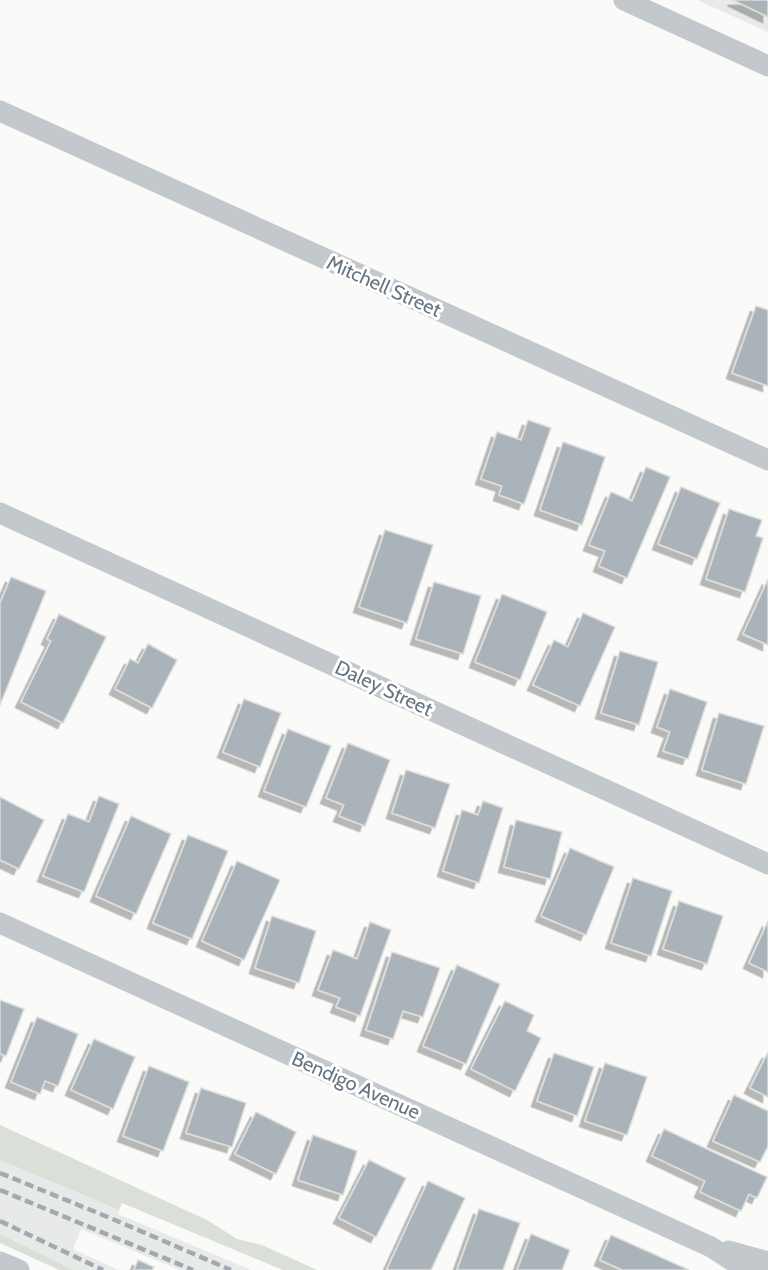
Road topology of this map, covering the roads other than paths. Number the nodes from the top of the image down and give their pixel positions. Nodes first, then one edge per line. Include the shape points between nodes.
1 (624, 0) edge
2 (768, 66) edge
3 (0, 111) edge
4 (768, 460) edge
5 (0, 513) edge
6 (768, 864) edge
7 (0, 923) edge
8 (711, 1246) junction
9 (0, 1262) edge
10 (768, 1262) edge
11 (19, 1270) edge
12 (747, 1270) edge

1 - 2 street
3 - 4 street, Mitchell Street
5 - 6 street, Daley Street
7 - 8 street, Bendigo Avenue
8 - 10 street, Bendigo Avenue
8 - 12 street, Bendigo Avenue
9 - 11 street

